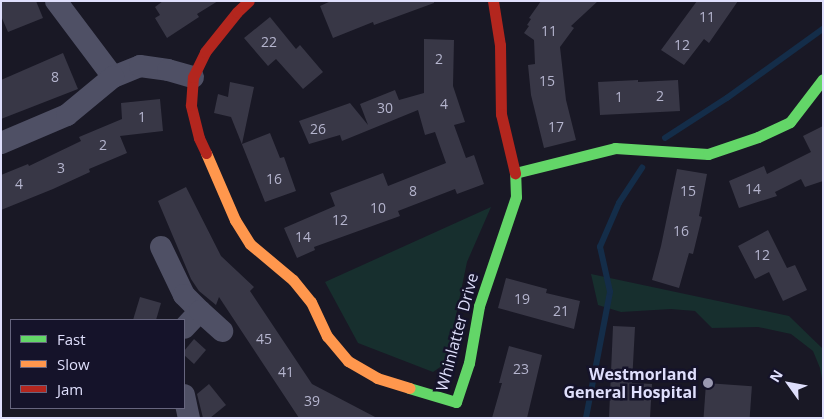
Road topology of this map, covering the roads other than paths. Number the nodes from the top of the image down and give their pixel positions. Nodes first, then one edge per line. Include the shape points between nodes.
1 (56, 1) edge
2 (250, 1) edge
3 (493, 1) edge
4 (819, 74) edge
5 (113, 77) junction
6 (192, 77) junction
7 (1, 143) edge
8 (515, 173) junction
9 (161, 247) dead end
10 (200, 311) junction
11 (185, 327) edge
12 (222, 331) dead end
13 (185, 400) edge
14 (453, 410) edge
15 (189, 418) edge

1 - 5 street
2 - 6 street, Whinlatter Drive via 205,52
3 - 8 street, Whinlatter Drive via 500,45 501,114
4 - 8 street via 790,122 708,154 615,148
5 - 6 street via 140,66
5 - 7 street via 67,115
6 - 14 street, Whinlatter Drive via 191,105 199,138 235,220 250,244 293,280 311,302 327,336 348,361 377,378
8 - 14 street, Whinlatter Drive via 516,197 479,306 468,363
9 - 10 street via 184,295
10 - 11 street
10 - 12 street
13 - 15 street

